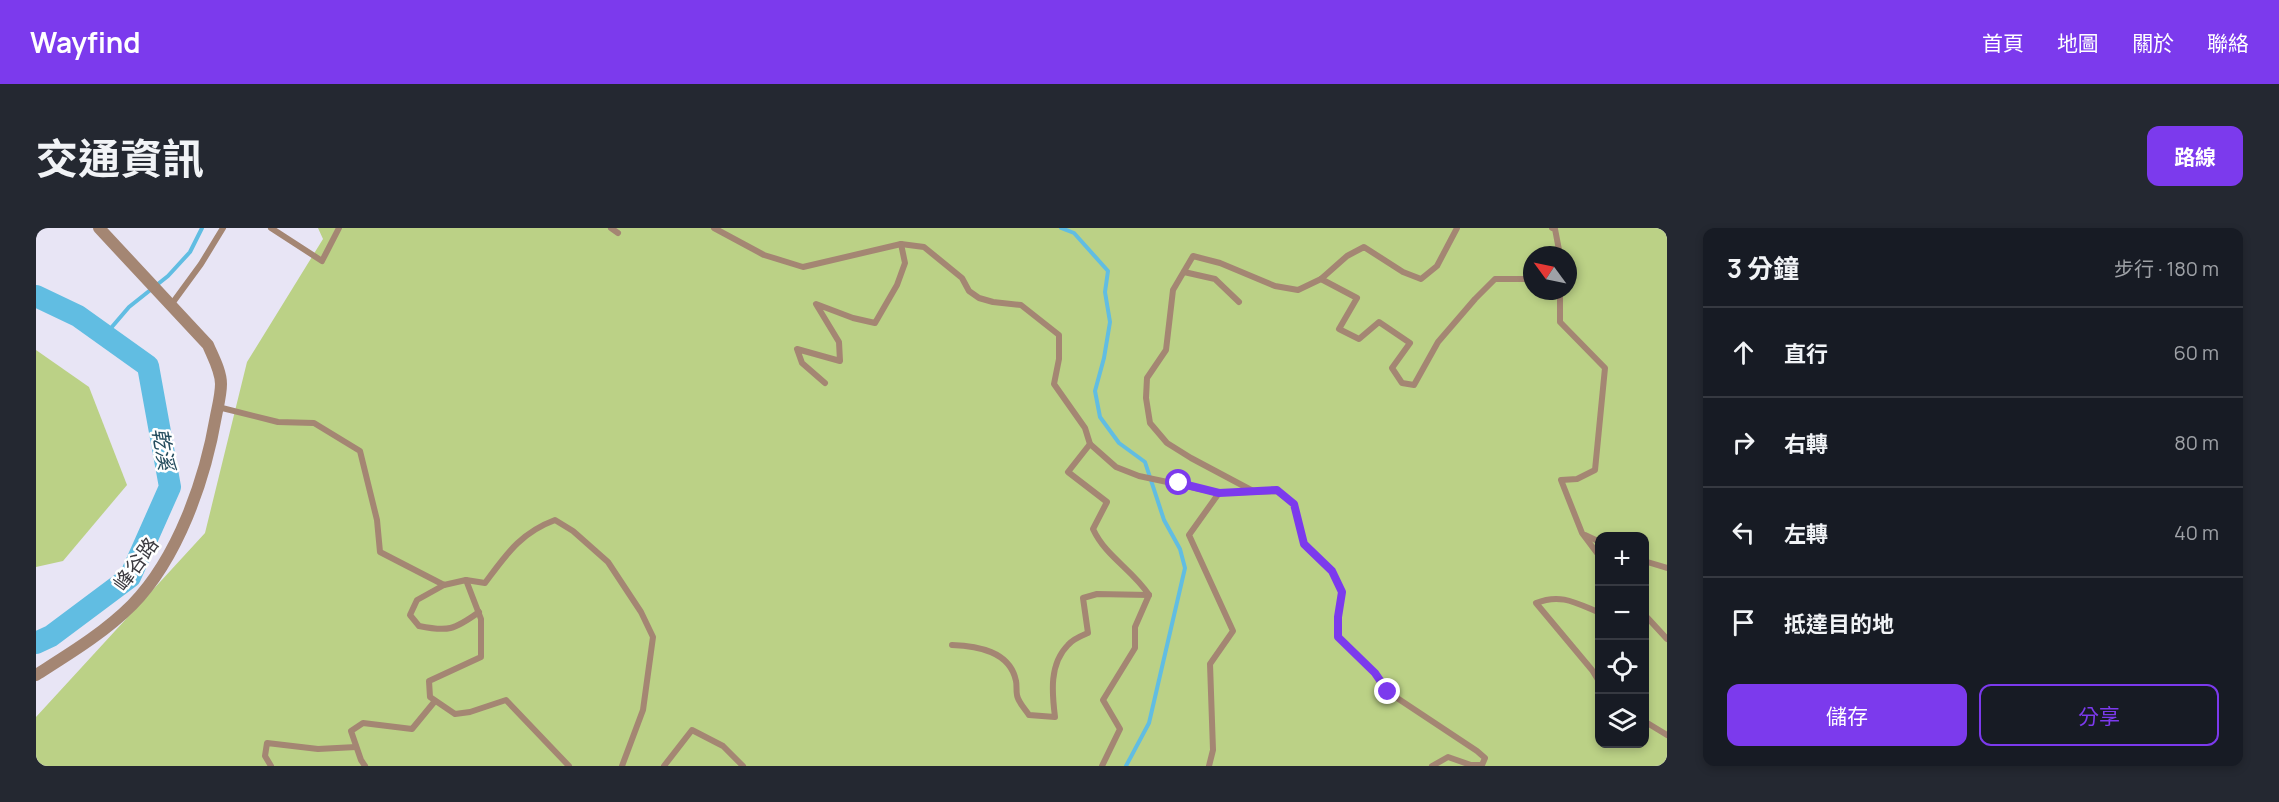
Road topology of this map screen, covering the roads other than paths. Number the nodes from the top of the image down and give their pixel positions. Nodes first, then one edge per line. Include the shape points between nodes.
1 (99, 228) edge
2 (223, 228) edge
3 (271, 228) edge
4 (339, 228) edge
5 (611, 228) edge
6 (714, 228) edge
7 (1457, 228) edge
8 (1552, 228) edge
9 (618, 233) dead end
10 (901, 244) junction
11 (1558, 246) edge
12 (1184, 272) junction
13 (1321, 279) junction
14 (1523, 279) edge
15 (1560, 300) edge
16 (1239, 302) dead end
17 (171, 306) junction
18 (825, 383) dead end
19 (218, 406) junction
20 (1090, 444) junction
21 (1257, 492) junction
22 (1219, 493) junction
23 (1582, 533) junction
24 (1595, 540) edge
25 (1595, 551) edge
26 (1649, 563) edge
27 (1667, 568) edge
28 (466, 580) junction
29 (444, 585) junction
30 (1149, 595) junction
31 (1595, 611) edge
32 (479, 612) junction
33 (1649, 619) edge
34 (1667, 639) edge
35 (952, 645) dead end
36 (1595, 674) edge
37 (36, 675) edge
38 (435, 701) junction
39 (1649, 724) edge
40 (1667, 735) edge
41 (356, 747) junction
42 (271, 766) edge
43 (365, 766) edge
44 (569, 766) edge
45 (622, 766) edge
46 (664, 766) edge
47 (743, 766) edge
48 (1101, 766) edge
49 (1209, 766) edge
50 (1432, 766) edge

1 - 17 street, 峰谷路
2 - 17 lane
3 - 4 lane via 322,261
5 - 9 lane
6 - 10 lane via 764,255 803,267
7 - 13 lane via 1437,266 1421,279 1364,247
8 - 11 lane
10 - 18 lane via 905,263 875,323 816,304 840,342 840,362 797,349 802,363
10 - 20 lane via 924,247 962,278 969,291 979,298 1022,305 1059,335 1054,384 1085,428
12 - 13 lane via 1193,256 1275,286 1298,290
12 - 16 lane via 1215,279
12 - 21 lane via 1173,290 1167,350 1147,378 1150,423 1167,443
13 - 14 lane via 1357,298 1339,330 1359,339 1379,322 1410,342 1392,368 1402,383 1414,385 1438,342 1475,298 1495,279
15 - 23 lane via 1560,322 1605,368 1595,470 1577,479 1561,480
17 - 19 street, 峰谷路 via 208,345 221,384
19 - 29 lane via 278,422 314,423 360,451 377,520 380,552
19 - 37 street, 峰谷路 via 199,484 170,555 132,605 85,644
20 - 22 lane via 1116,467
20 - 30 lane via 1068,472 1107,502 1094,529 1101,545 1140,581
21 - 22 lane
21 - 50 lane via 1277,490 1294,504 1304,544 1332,571 1342,592 1338,637 1375,673 1388,692 1485,758 1482,765 1471,765 1448,757
22 - 49 lane via 1189,535 1233,631 1210,664 1213,750
23 - 24 lane
23 - 25 lane
26 - 27 lane
28 - 29 lane
28 - 32 lane
28 - 45 lane via 485,583 507,553 535,527 555,520 608,562 653,637 643,711
29 - 32 lane via 417,600 410,615 418,627 458,627
30 - 35 lane via 1097,594 1083,598 1088,633 1069,643 1060,654 1051,687 1055,717 1029,715 1017,697 1016,679 1007,662 992,651
30 - 48 lane via 1135,627 1136,648 1103,700 1120,729
31 - 36 lane via 1568,599 1549,598 1536,603
32 - 38 lane via 482,657 429,681 430,697
33 - 34 lane
38 - 41 lane via 412,729 363,723 351,731
38 - 44 lane via 455,714 506,700
39 - 40 lane
41 - 42 lane via 318,749 267,743 265,756
41 - 43 lane
46 - 47 lane via 692,730 723,746

